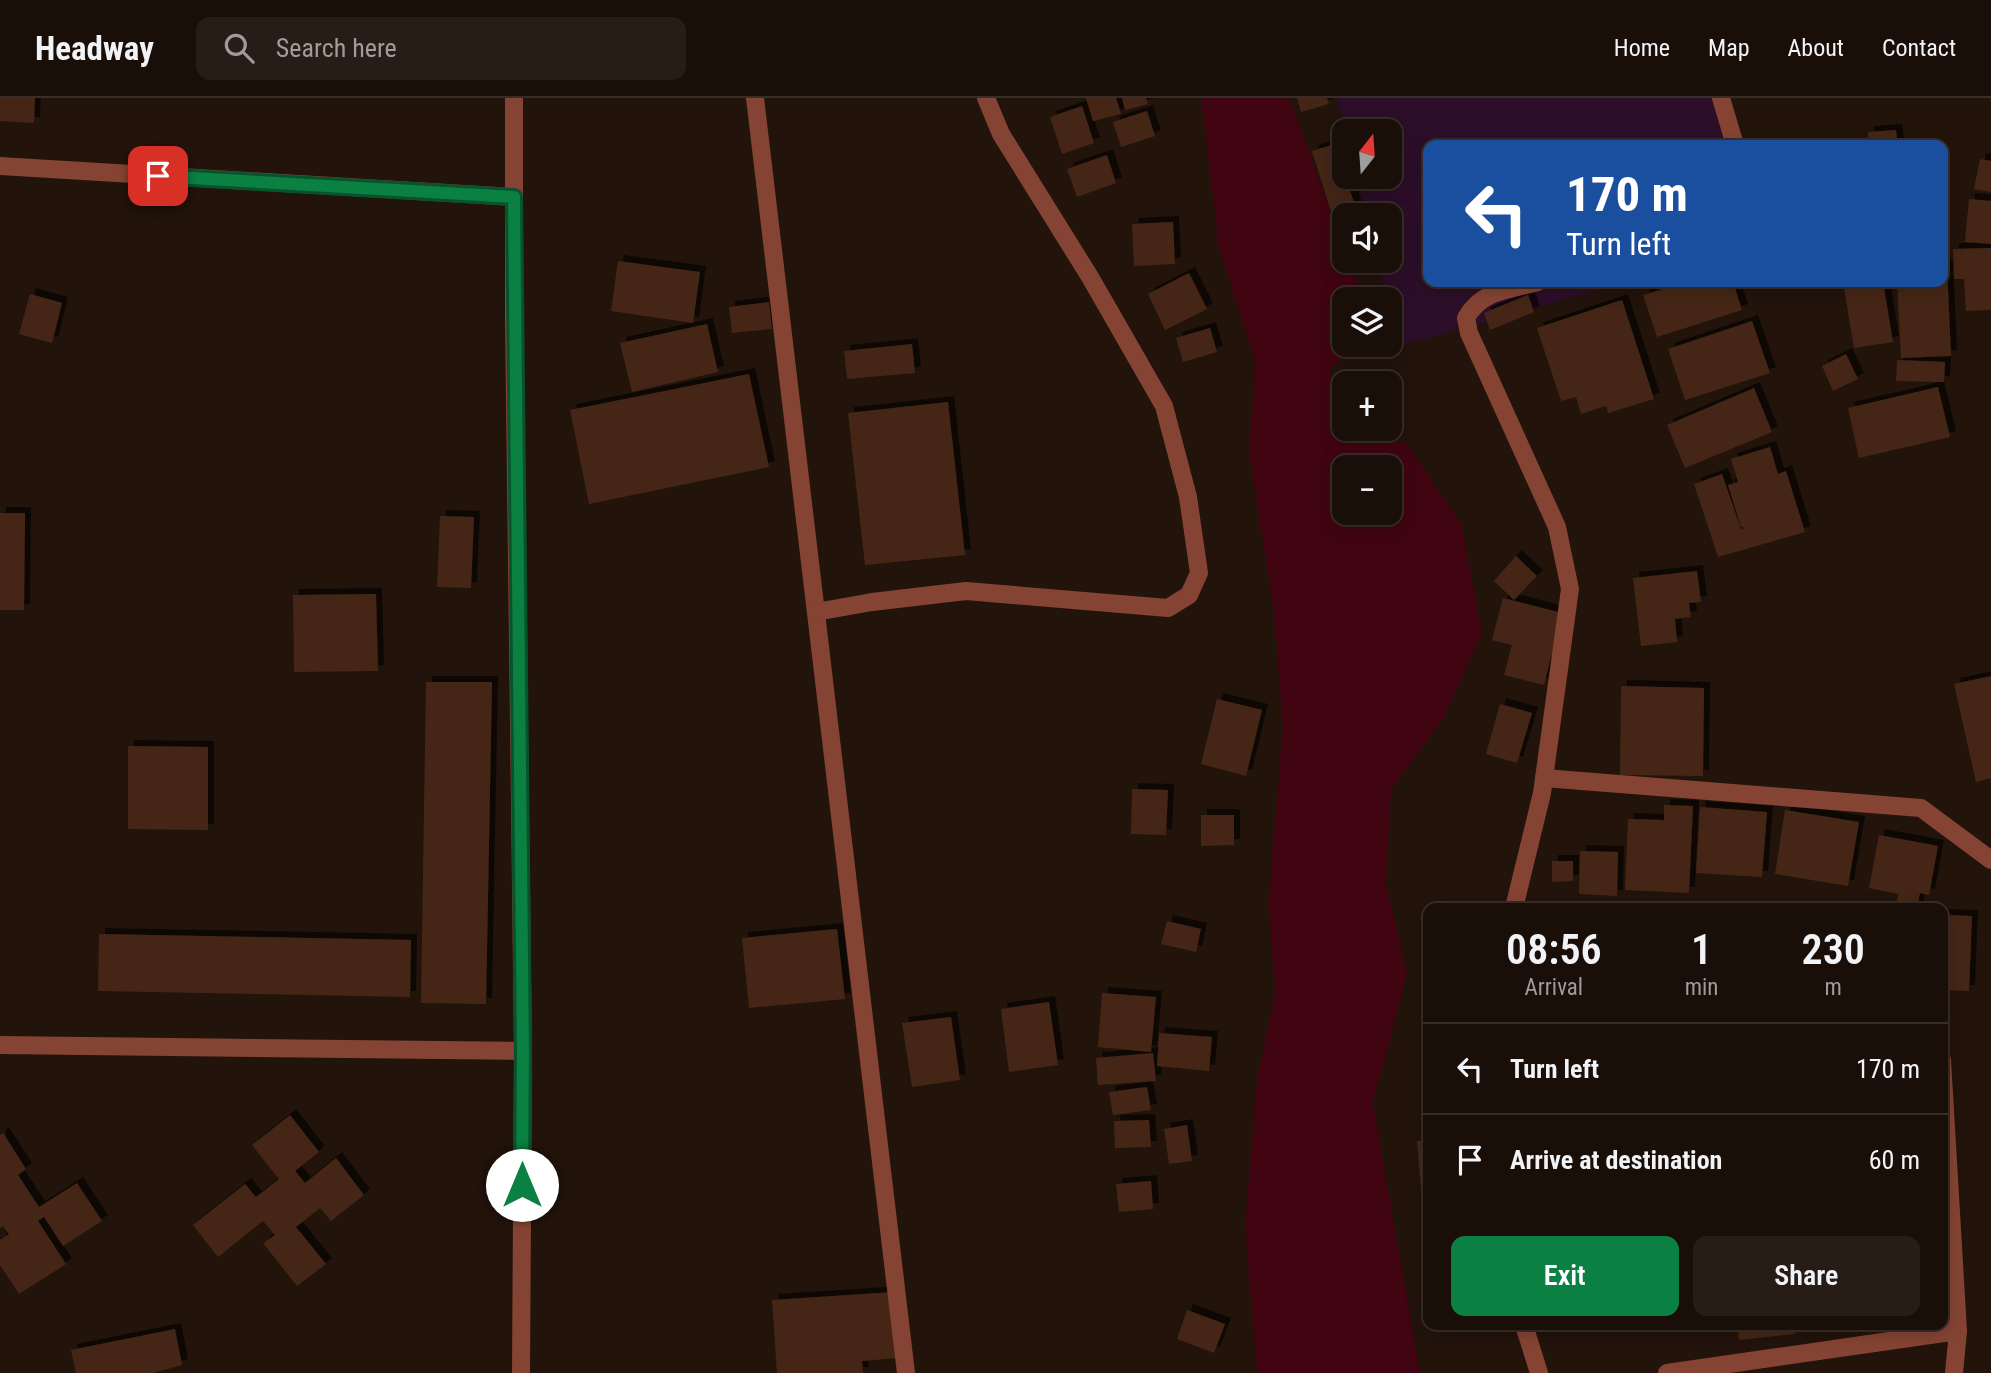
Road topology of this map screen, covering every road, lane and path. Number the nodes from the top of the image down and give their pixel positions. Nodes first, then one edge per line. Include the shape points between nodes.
1 (514, 98) edge
2 (755, 98) edge
3 (986, 98) edge
4 (1721, 98) edge
5 (1734, 140) edge
6 (0, 166) edge
7 (514, 197) junction
8 (1520, 287) edge
9 (816, 612) junction
10 (1544, 778) junction
11 (1991, 860) edge
12 (1515, 903) edge
13 (0, 1045) edge
14 (523, 1051) junction
15 (1948, 1162) edge
16 (1526, 1330) edge
17 (1958, 1331) junction
18 (521, 1373) edge
19 (906, 1373) edge
20 (1539, 1373) edge
21 (1667, 1373) edge
22 (1954, 1373) edge

1 - 7 street
2 - 9 street
3 - 9 street via 1001,134 1164,406 1188,497 1199,573 1189,595 1168,608 966,591
4 - 5 street
6 - 7 street
7 - 14 street
8 - 10 street via 1481,298 1466,318 1557,527 1570,589
9 - 19 street
10 - 11 street via 1921,808
10 - 12 street
13 - 14 street
14 - 18 street
15 - 17 street
16 - 20 street
17 - 21 street
17 - 22 street

